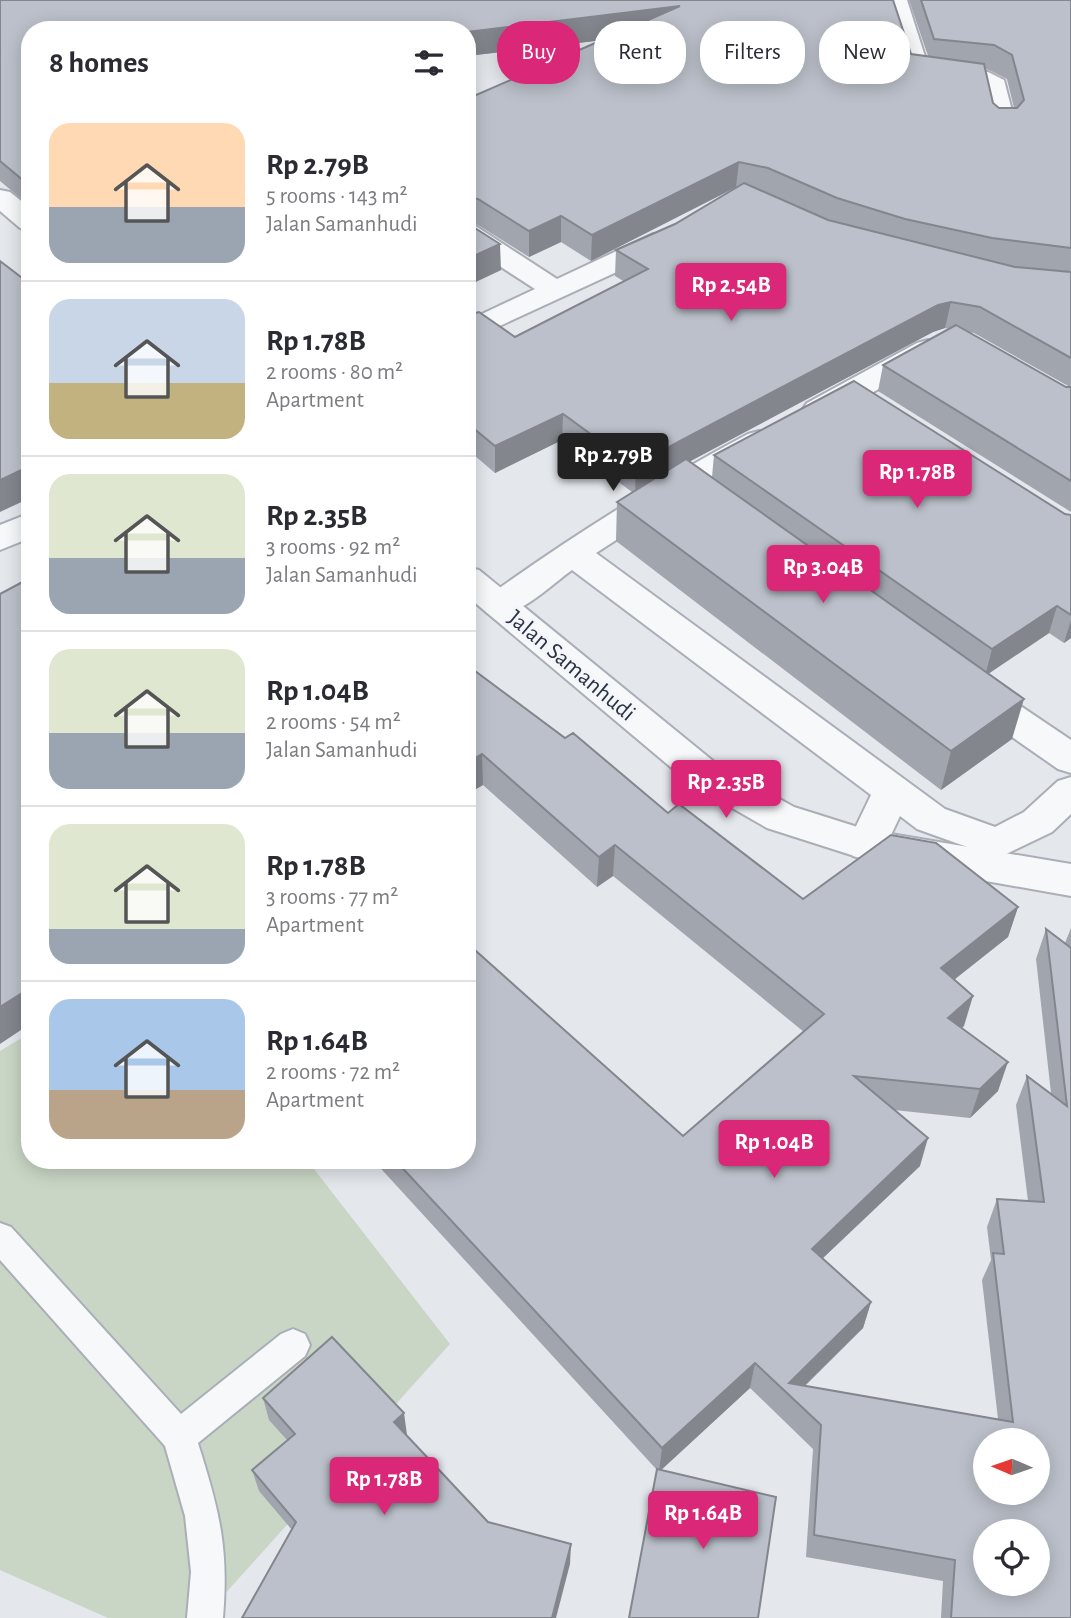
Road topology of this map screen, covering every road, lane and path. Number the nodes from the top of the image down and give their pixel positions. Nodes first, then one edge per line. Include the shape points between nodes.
1 (895, 0) edge
2 (1003, 126) edge
3 (0, 198) edge
4 (21, 215) edge
5 (683, 229) edge
6 (476, 239) edge
7 (557, 292) junction
8 (476, 328) edge
9 (952, 339) edge
10 (684, 480) junction
11 (718, 505) edge
12 (21, 528) edge
13 (0, 539) edge
14 (571, 552) junction
15 (476, 586) edge
16 (499, 605) junction
17 (954, 677) edge
18 (1071, 759) edge
19 (892, 790) junction
20 (1071, 791) edge
21 (867, 845) junction
22 (1071, 880) edge
23 (0, 1237) edge
24 (293, 1345) dead end
25 (179, 1437) junction
26 (205, 1618) edge

1 - 2 street via 918,73 988,79 995,85
3 - 4 street
5 - 7 street
6 - 7 street
7 - 8 street
9 - 10 street via 944,340 865,399 787,426
10 - 11 street
10 - 14 street
12 - 13 street
14 - 16 street
14 - 19 street
15 - 16 street, Jalan Samanhudi
16 - 21 street, Jalan Samanhudi via 705,775 781,818
17 - 18 street
19 - 20 street via 931,819 998,843 1038,822
19 - 21 street
21 - 22 street, Jalan Samanhudi
23 - 25 lane
24 - 25 lane
25 - 26 lane via 203,1516 209,1572

